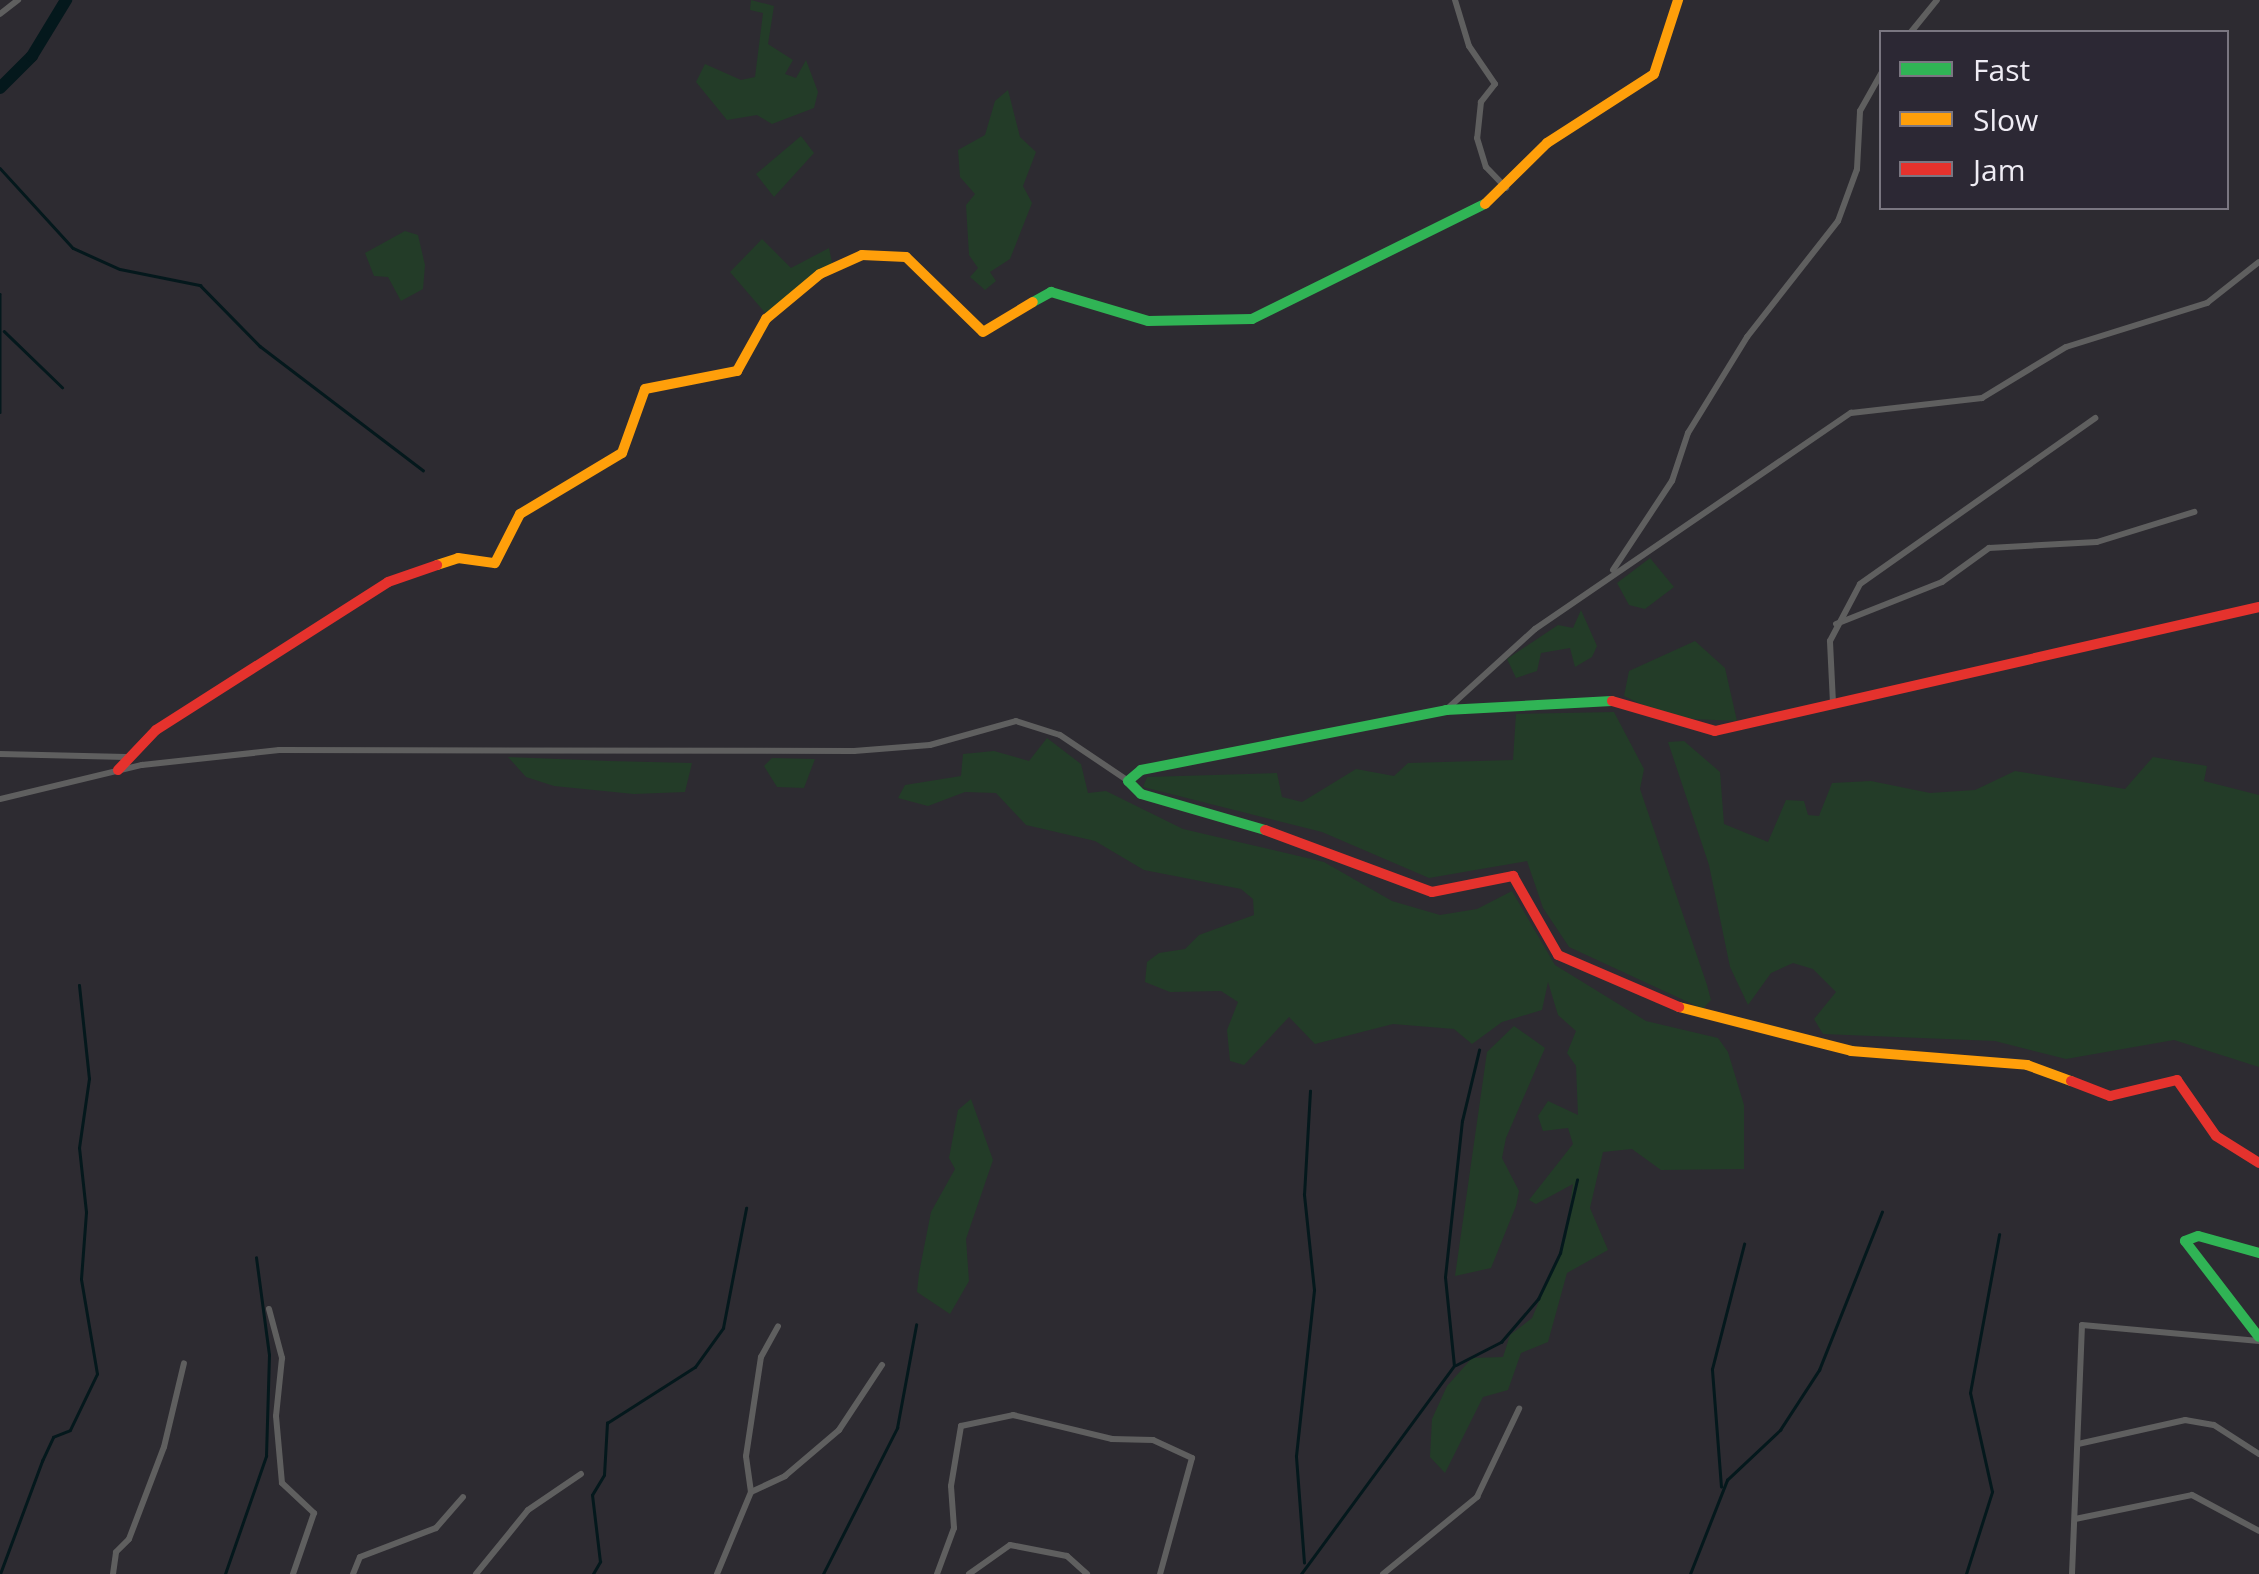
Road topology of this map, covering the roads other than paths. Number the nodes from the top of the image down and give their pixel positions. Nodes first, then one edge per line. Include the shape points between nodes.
1 (18, 0) edge
2 (1455, 0) edge
3 (1678, 0) edge
4 (1937, 0) edge
5 (0, 14) edge
6 (1913, 30) edge
7 (1879, 77) edge
8 (1507, 189) junction
9 (2259, 262) edge
10 (2095, 418) dead end
11 (2194, 512) dead end
12 (1610, 576) junction
13 (2259, 607) edge
14 (1836, 624) junction
15 (1833, 703) junction
16 (1446, 710) junction
17 (0, 754) edge
18 (126, 757) junction
19 (118, 770) junction
20 (1128, 781) junction
21 (0, 799) edge
22 (2259, 1163) edge
23 (2259, 1253) edge
24 (269, 1309) dead end
25 (778, 1326) dead end
26 (2259, 1339) edge
27 (184, 1363) dead end
28 (882, 1365) dead end
29 (1519, 1409) dead end
30 (2078, 1444) junction
31 (2259, 1454) edge
32 (581, 1474) dead end
33 (750, 1492) junction
34 (463, 1498) dead end
35 (2075, 1519) junction
36 (2259, 1531) edge
37 (114, 1574) edge
38 (293, 1574) edge
39 (353, 1574) edge
40 (476, 1574) edge
41 (717, 1574) edge
42 (936, 1574) edge
43 (968, 1574) edge
44 (1087, 1574) edge
45 (1160, 1574) edge
46 (1383, 1574) edge
47 (2072, 1574) edge

1 - 5 street
2 - 8 street via 1469,46 1495,84 1481,102 1477,138 1486,167
3 - 8 main road via 1654,74 1547,143
4 - 6 street
7 - 12 street via 1860,111 1857,169 1838,221 1746,337
8 - 18 main road via 1391,256 1252,319 1148,320 1051,292 983,332 919,264 892,253 862,255 820,274 766,319 737,370 645,389 622,453 520,514 495,563 458,558 388,582
9 - 12 street via 2207,303 2066,347 1982,398 1851,413
10 - 14 street via 2021,464 1986,500 1884,560
11 - 14 street via 2098,542 1989,548 1942,582
12 - 16 street via 1534,630
13 - 15 main road
14 - 15 street via 1827,663
15 - 16 main road via 1715,731 1608,700
16 - 20 main road via 1141,770
17 - 18 street
18 - 19 main road
19 - 20 street via 280,750 854,751 930,746 1016,721 1060,735
19 - 21 street
20 - 22 main road via 1141,794 1320,846 1432,892 1457,893 1513,876 1558,955 1708,1019 1850,1050 2027,1065 2110,1096 2176,1080 2216,1136
23 - 26 main road via 2198,1236 2185,1241
24 - 38 street via 282,1358 276,1416 282,1483 314,1513
25 - 33 street via 761,1357 746,1456
26 - 30 street via 2085,1324
27 - 37 street via 164,1448 129,1539 116,1552
28 - 33 street via 838,1430 785,1476
29 - 46 street via 1476,1496
30 - 31 street via 2185,1420 2214,1425
30 - 35 street
32 - 40 street via 528,1510
33 - 41 street
34 - 39 street via 435,1528 360,1558
35 - 36 street via 2192,1495
35 - 47 street
42 - 45 street via 954,1528 950,1486 962,1426 1013,1414 1112,1439 1153,1440 1192,1458
43 - 44 street via 1010,1545 1068,1556

